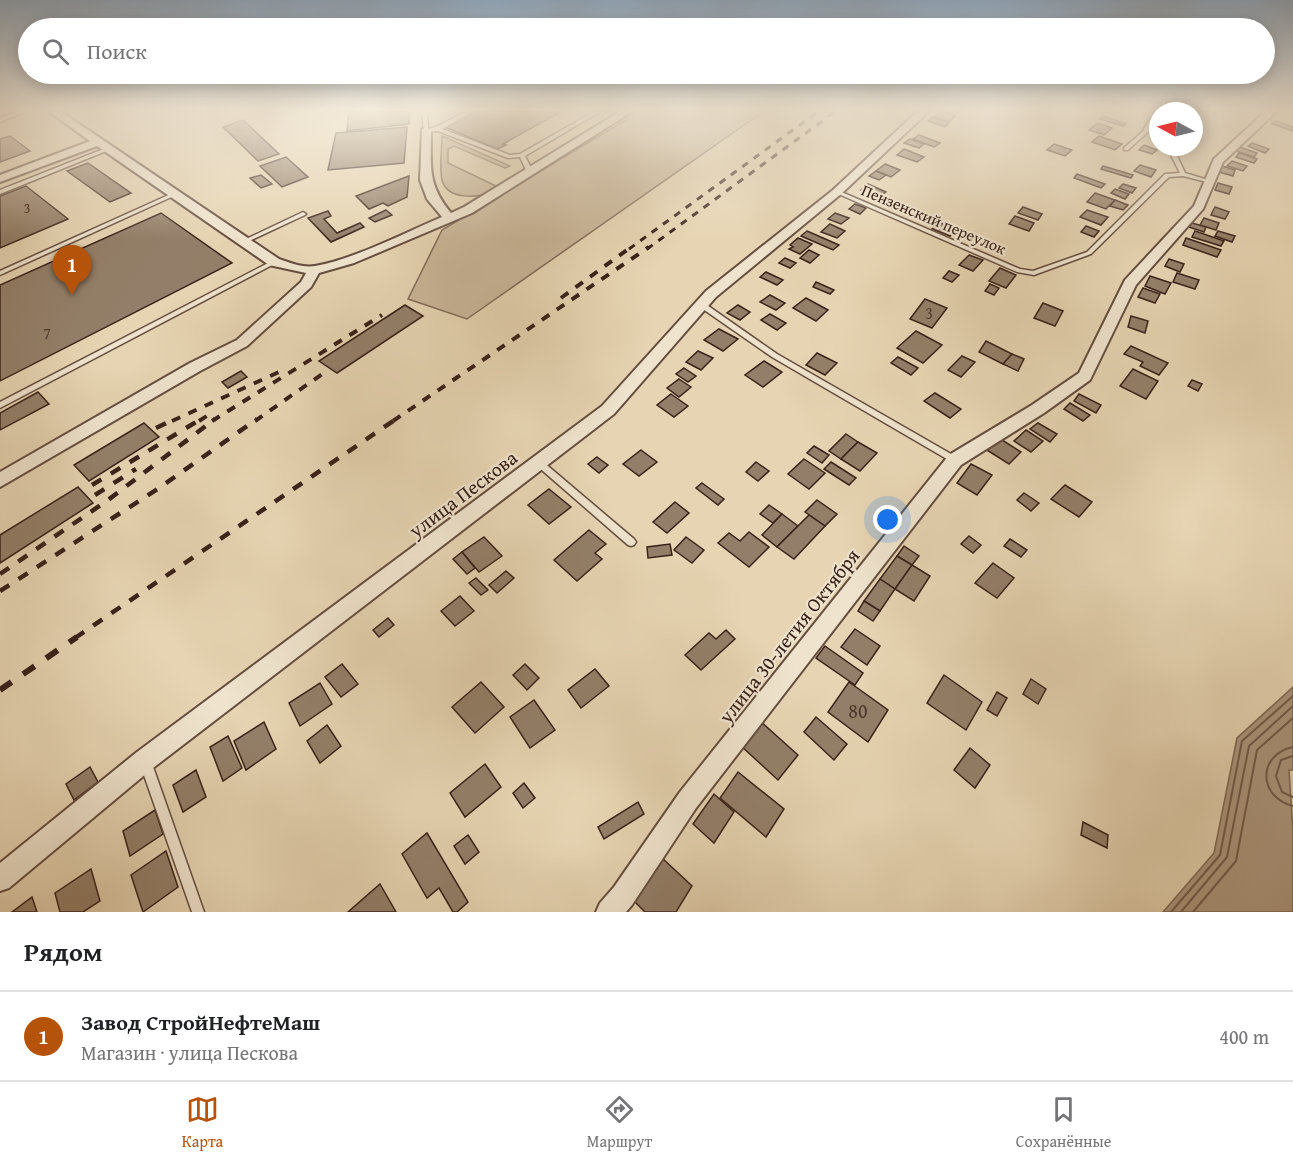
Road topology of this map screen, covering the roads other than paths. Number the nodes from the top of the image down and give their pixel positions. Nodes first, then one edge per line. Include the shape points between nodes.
1 (76, 154) edge
2 (83, 154) edge
3 (115, 154) edge
4 (429, 154) edge
5 (500, 154) edge
6 (557, 154) edge
7 (878, 154) edge
8 (1226, 154) edge
9 (522, 155) joint
10 (1175, 156) edge
11 (530, 170) junction
12 (1184, 174) junction
13 (0, 179) edge
14 (1209, 182) junction
15 (0, 192) edge
16 (837, 192) junction
17 (176, 194) junction
18 (303, 214) dead end
19 (449, 218) junction
20 (245, 241) junction
21 (274, 262) junction
22 (314, 270) junction
23 (1019, 271) joint
24 (0, 273) edge
25 (702, 305) junction
26 (0, 405) edge
27 (955, 460) junction
28 (539, 463) junction
29 (0, 480) edge
30 (631, 542) dead end
31 (145, 760) junction
32 (0, 879) edge
33 (198, 912) edge
34 (609, 912) edge

1 - 13 street
2 - 15 lane
3 - 17 street
4 - 19 street via 426,180 433,199
5 - 9 lane
6 - 11 street
7 - 16 street, улица Пескова
8 - 14 street, улица 30-летия Октября via 1218,161
9 - 11 lane
10 - 12 lane
11 - 19 street
12 - 14 lane
12 - 23 lane via 1167,175 1089,253 1034,273
14 - 27 street, улица 30-летия Октября via 1199,207 1130,283 1085,376
16 - 23 lane, Пензенский переулок
16 - 25 street, улица Пескова
17 - 20 street
17 - 24 lane
18 - 20 lane
19 - 22 street via 349,260
20 - 21 street
21 - 22 street
21 - 26 lane
22 - 29 street via 306,284 242,343
25 - 27 lane via 782,361
25 - 28 street, улица Пескова via 608,410
27 - 34 street, улица 30-летия Октября via 687,800
28 - 30 lane
28 - 31 street, улица Пескова
31 - 32 street, улица Пескова
31 - 33 lane

